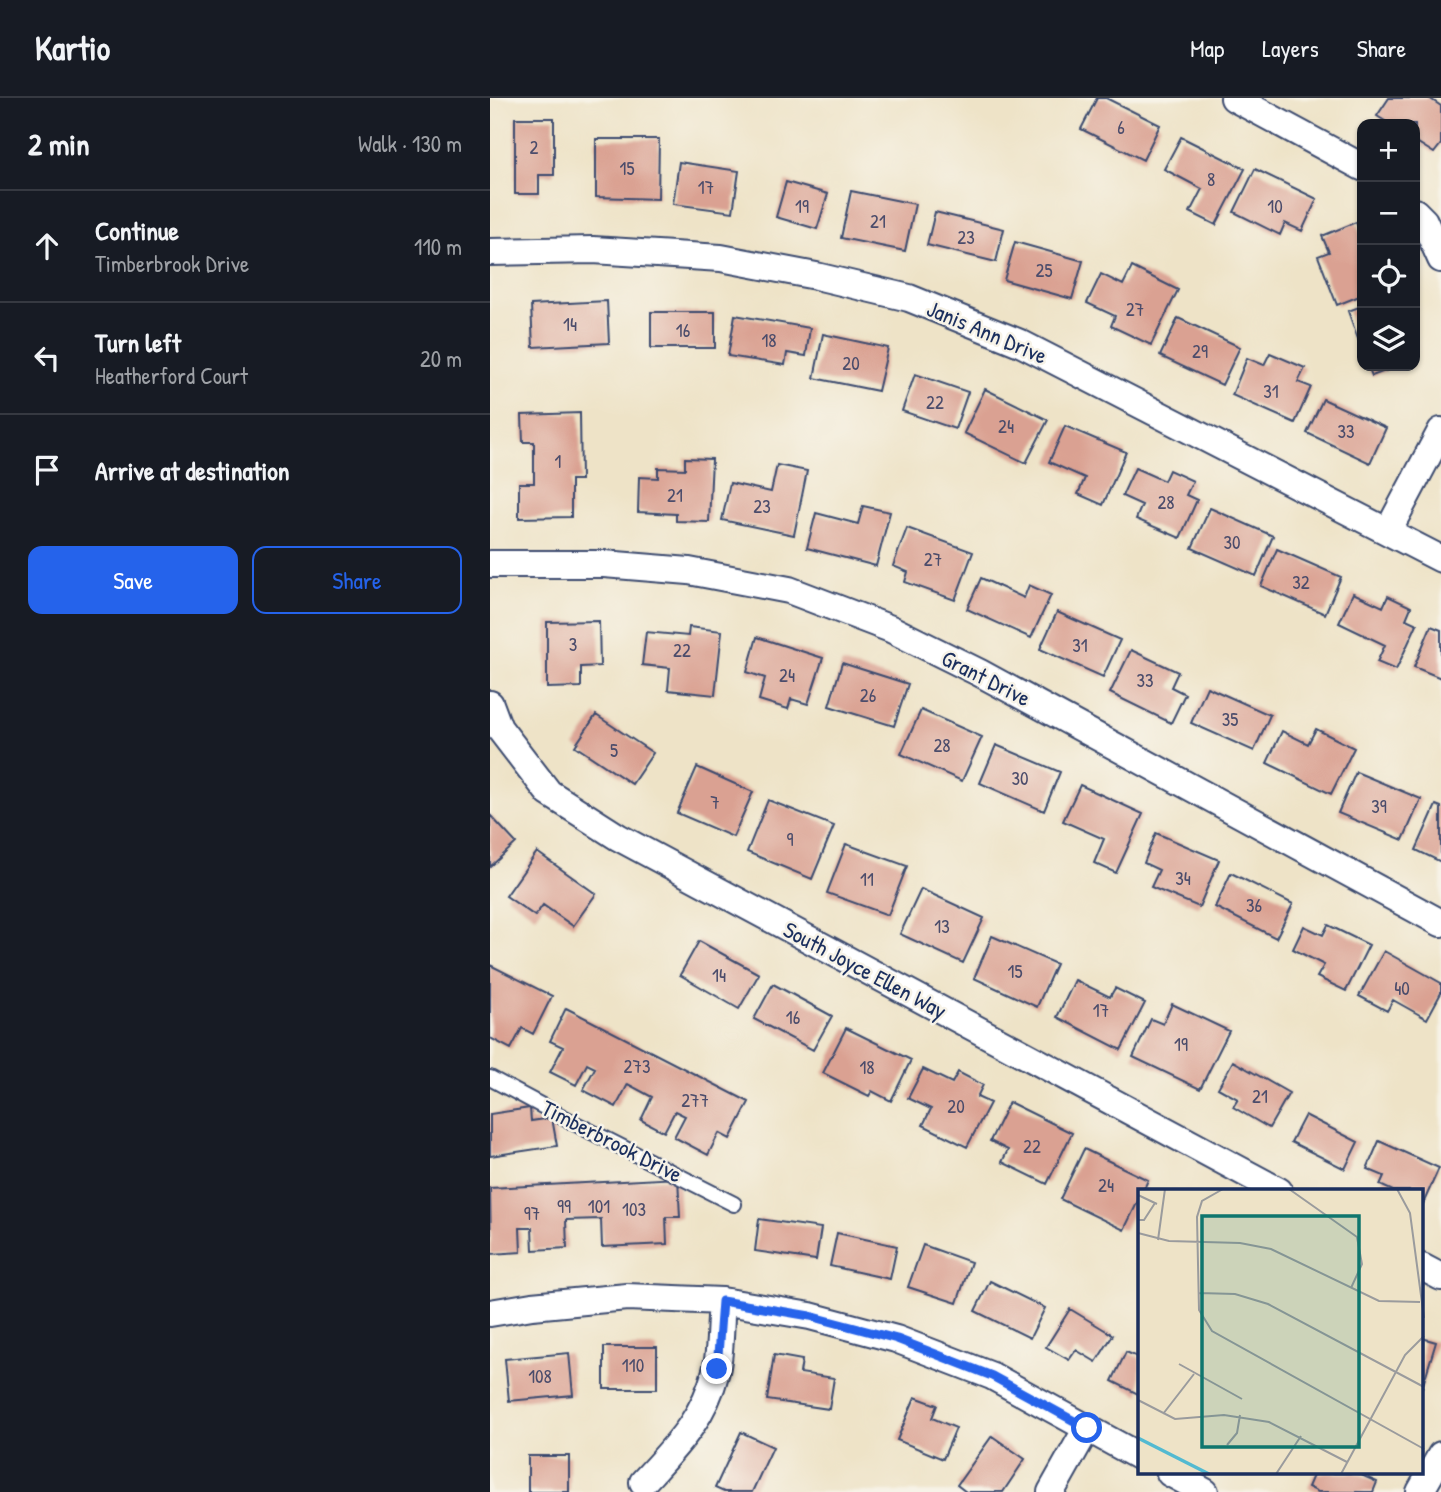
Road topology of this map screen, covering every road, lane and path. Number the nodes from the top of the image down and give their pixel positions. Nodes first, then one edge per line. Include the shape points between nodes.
1 (1234, 98) edge
2 (1357, 164) edge
3 (1420, 218) edge
4 (490, 252) edge
5 (1441, 259) edge
6 (1441, 431) edge
7 (1388, 531) junction
8 (1441, 559) edge
9 (490, 564) edge
10 (490, 705) edge
11 (1441, 923) edge
12 (490, 1078) edge
13 (1275, 1189) edge
14 (734, 1204) dead end
15 (1424, 1268) edge
16 (1441, 1278) edge
17 (722, 1301) junction
18 (490, 1313) edge
19 (1087, 1428) junction
20 (1441, 1455) edge
21 (1138, 1456) edge
22 (1172, 1474) edge
23 (643, 1482) dead end
24 (1051, 1492) edge
25 (1205, 1492) edge
26 (1420, 1492) edge

1 - 2 street
3 - 5 street
4 - 7 street, Janis Ann Drive via 593,250 722,258 909,298 1020,343
6 - 7 street
7 - 8 street, Janis Ann Drive
9 - 11 street, Grant Drive via 689,570 789,590 891,629 980,673
10 - 13 street, South Joyce Ellen Way via 499,728 549,793 618,837
12 - 14 lane, Timberbrook Drive
15 - 16 street
17 - 18 street via 627,1297
17 - 19 street via 810,1316 897,1339 992,1376
17 - 23 street via 717,1369 704,1405 682,1440
19 - 21 street
19 - 24 street
20 - 26 street
22 - 25 street

